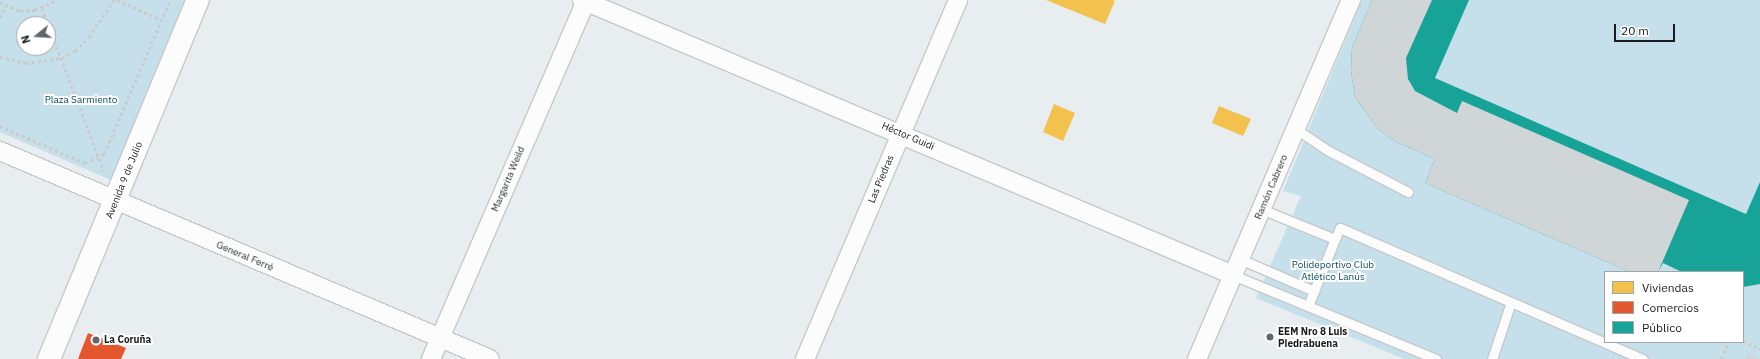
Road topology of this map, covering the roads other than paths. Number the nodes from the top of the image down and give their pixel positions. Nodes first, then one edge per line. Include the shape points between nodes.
1 (198, 0) edge
2 (584, 0) edge
3 (958, 0) edge
4 (1348, 7) edge
5 (1296, 129) junction
6 (900, 133) junction
7 (0, 151) edge
8 (1408, 192) dead end
9 (115, 201) junction
10 (1261, 210) junction
11 (1335, 239) junction
12 (1237, 267) junction
13 (1314, 290) junction
14 (1512, 302) junction
15 (1308, 306) junction
16 (440, 338) junction
17 (1604, 342) edge
18 (1606, 343) edge
19 (49, 359) edge
20 (431, 359) edge
21 (490, 359) edge
22 (806, 359) edge
23 (1197, 359) edge
24 (1436, 359) edge
25 (1492, 359) edge
26 (1643, 359) edge

1 - 9 street, Avenida 9 de Julio
2 - 6 street, Héctor Guidi
2 - 16 street, Margarita Weild
3 - 6 street, Las Piedras
4 - 5 street, Ramón Cabrero
5 - 8 lane via 1329,151
5 - 10 street, Ramón Cabrero
6 - 12 street, Héctor Guidi
6 - 22 street, Las Piedras
7 - 9 street, General Ferré
9 - 16 street, General Ferré
9 - 19 street, Avenida 9 de Julio
10 - 11 lane
10 - 12 street, Ramón Cabrero
11 - 13 lane
11 - 14 lane via 1340,228
12 - 13 lane
12 - 15 lane
12 - 23 street, Ramón Cabrero
13 - 15 lane
14 - 17 lane
14 - 25 lane
15 - 24 lane
16 - 20 street, Margarita Weild
16 - 21 street, General Ferré
18 - 26 lane

